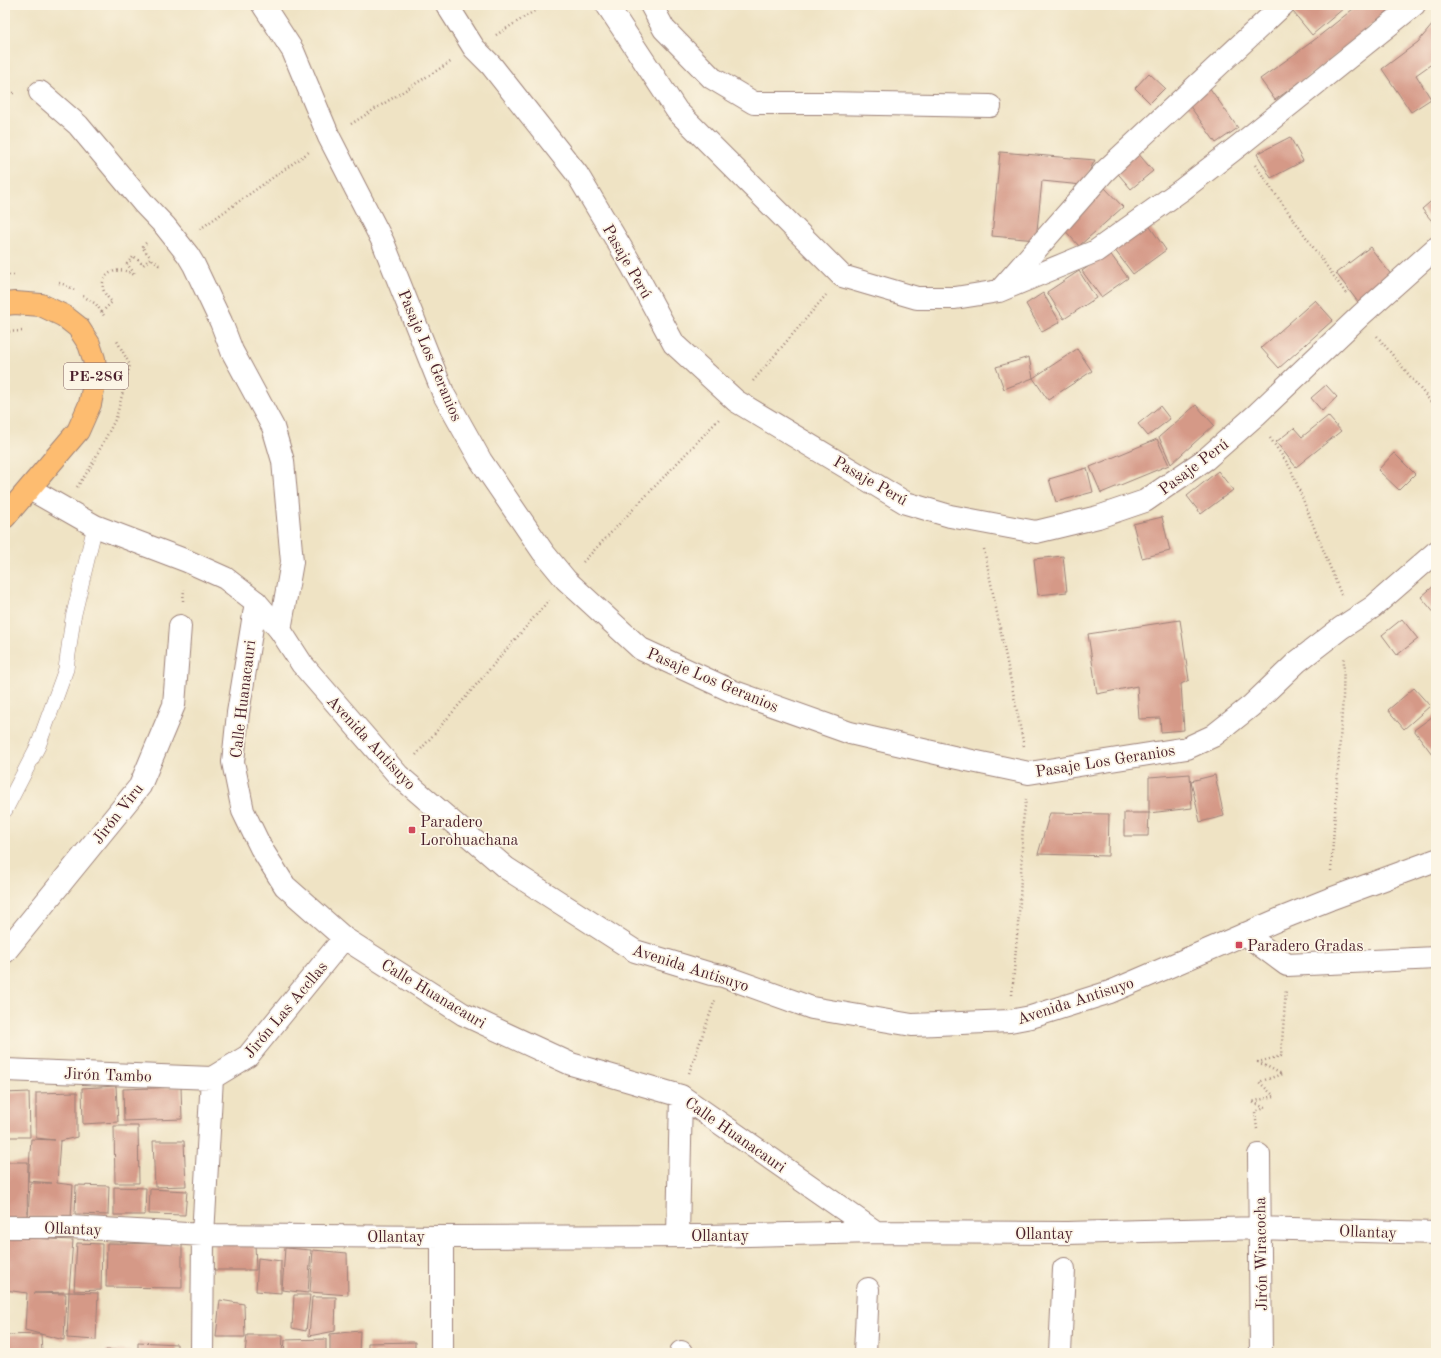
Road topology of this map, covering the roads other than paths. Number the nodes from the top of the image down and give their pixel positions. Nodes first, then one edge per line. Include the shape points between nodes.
1 (263, 5) edge
2 (447, 5) edge
3 (607, 5) edge
4 (651, 5) edge
5 (1283, 5) edge
6 (1414, 5) edge
7 (40, 92) dead end
8 (990, 106) dead end
9 (1436, 248) edge
10 (999, 291) junction
11 (5, 304) edge
12 (30, 489) junction
13 (5, 517) edge
14 (94, 526) junction
15 (1436, 552) edge
16 (256, 602) junction
17 (180, 626) road end
18 (280, 630) junction
19 (5, 810) edge
20 (1436, 860) edge
21 (1245, 934) junction
22 (344, 938) junction
23 (5, 952) edge
24 (1436, 958) edge
25 (5, 1070) edge
26 (212, 1078) junction
27 (681, 1096) junction
28 (1259, 1156) dead end
29 (1436, 1221) edge
30 (5, 1227) edge
31 (1260, 1228) junction
32 (876, 1232) junction
33 (1436, 1233) edge
34 (203, 1235) junction
35 (678, 1235) junction
36 (442, 1237) junction
37 (1064, 1269) dead end
38 (868, 1289) dead end
39 (202, 1353) edge
40 (442, 1353) edge
41 (865, 1353) edge
42 (1060, 1353) edge
43 (1262, 1353) edge

1 - 15 street, Pasaje Los Geranios via 293,51 329,137 383,242 444,395 488,472 566,580 641,649 732,691 850,733 1029,772 1187,748 1213,736 1251,706 1297,662 1373,607
2 - 9 street, Pasaje Perú via 474,48 491,65 577,174 632,266 674,344 736,401 906,503 950,516 1036,532 1098,518 1145,501 1206,459 1256,416 1361,315
3 - 10 street via 677,111 842,276 917,298 955,298
4 - 8 street via 664,28 712,78 754,103
5 - 10 street via 1104,172
6 - 10 street via 1183,189 1096,251
7 - 18 street via 78,125 165,226 194,265 232,351 273,427 283,461 292,562
11 - 12 highway, PE-28G via 41,305 64,316 78,328 89,344 94,359 96,375 85,417 78,431
12 - 13 highway, PE-28G
12 - 14 street, Avenida Antisuyo
14 - 16 street, Avenida Antisuyo via 187,561 224,578
14 - 19 lane via 66,669 38,746
16 - 18 street, Avenida Antisuyo
16 - 22 street, Calle Huanacauri via 239,706 233,762 243,810 261,848 285,886
17 - 23 street, Jirón Viru via 174,705 140,786
18 - 21 street, Avenida Antisuyo via 302,664 398,776 506,868 635,951 723,976 812,1008 912,1025 1010,1021 1031,1017 1110,992
20 - 21 street, Avenida Antisuyo
21 - 24 street via 1287,965
22 - 26 street, Jirón Las Accllas via 248,1056
22 - 27 street, Calle Huanacauri via 463,1014 571,1064
25 - 26 street, Jirón Tambo
26 - 34 street
27 - 32 street, Calle Huanacauri
27 - 35 street
28 - 31 street, Jirón Wiracocha
29 - 31 street
30 - 34 street, Ollantay via 70,1227
31 - 32 street, Ollantay via 1067,1233
31 - 33 street, Ollantay
31 - 43 street, Jirón Wiracocha
32 - 35 street, Ollantay
34 - 36 street, Ollantay
34 - 39 street
35 - 36 street, Ollantay
36 - 40 street
37 - 42 street
38 - 41 street

